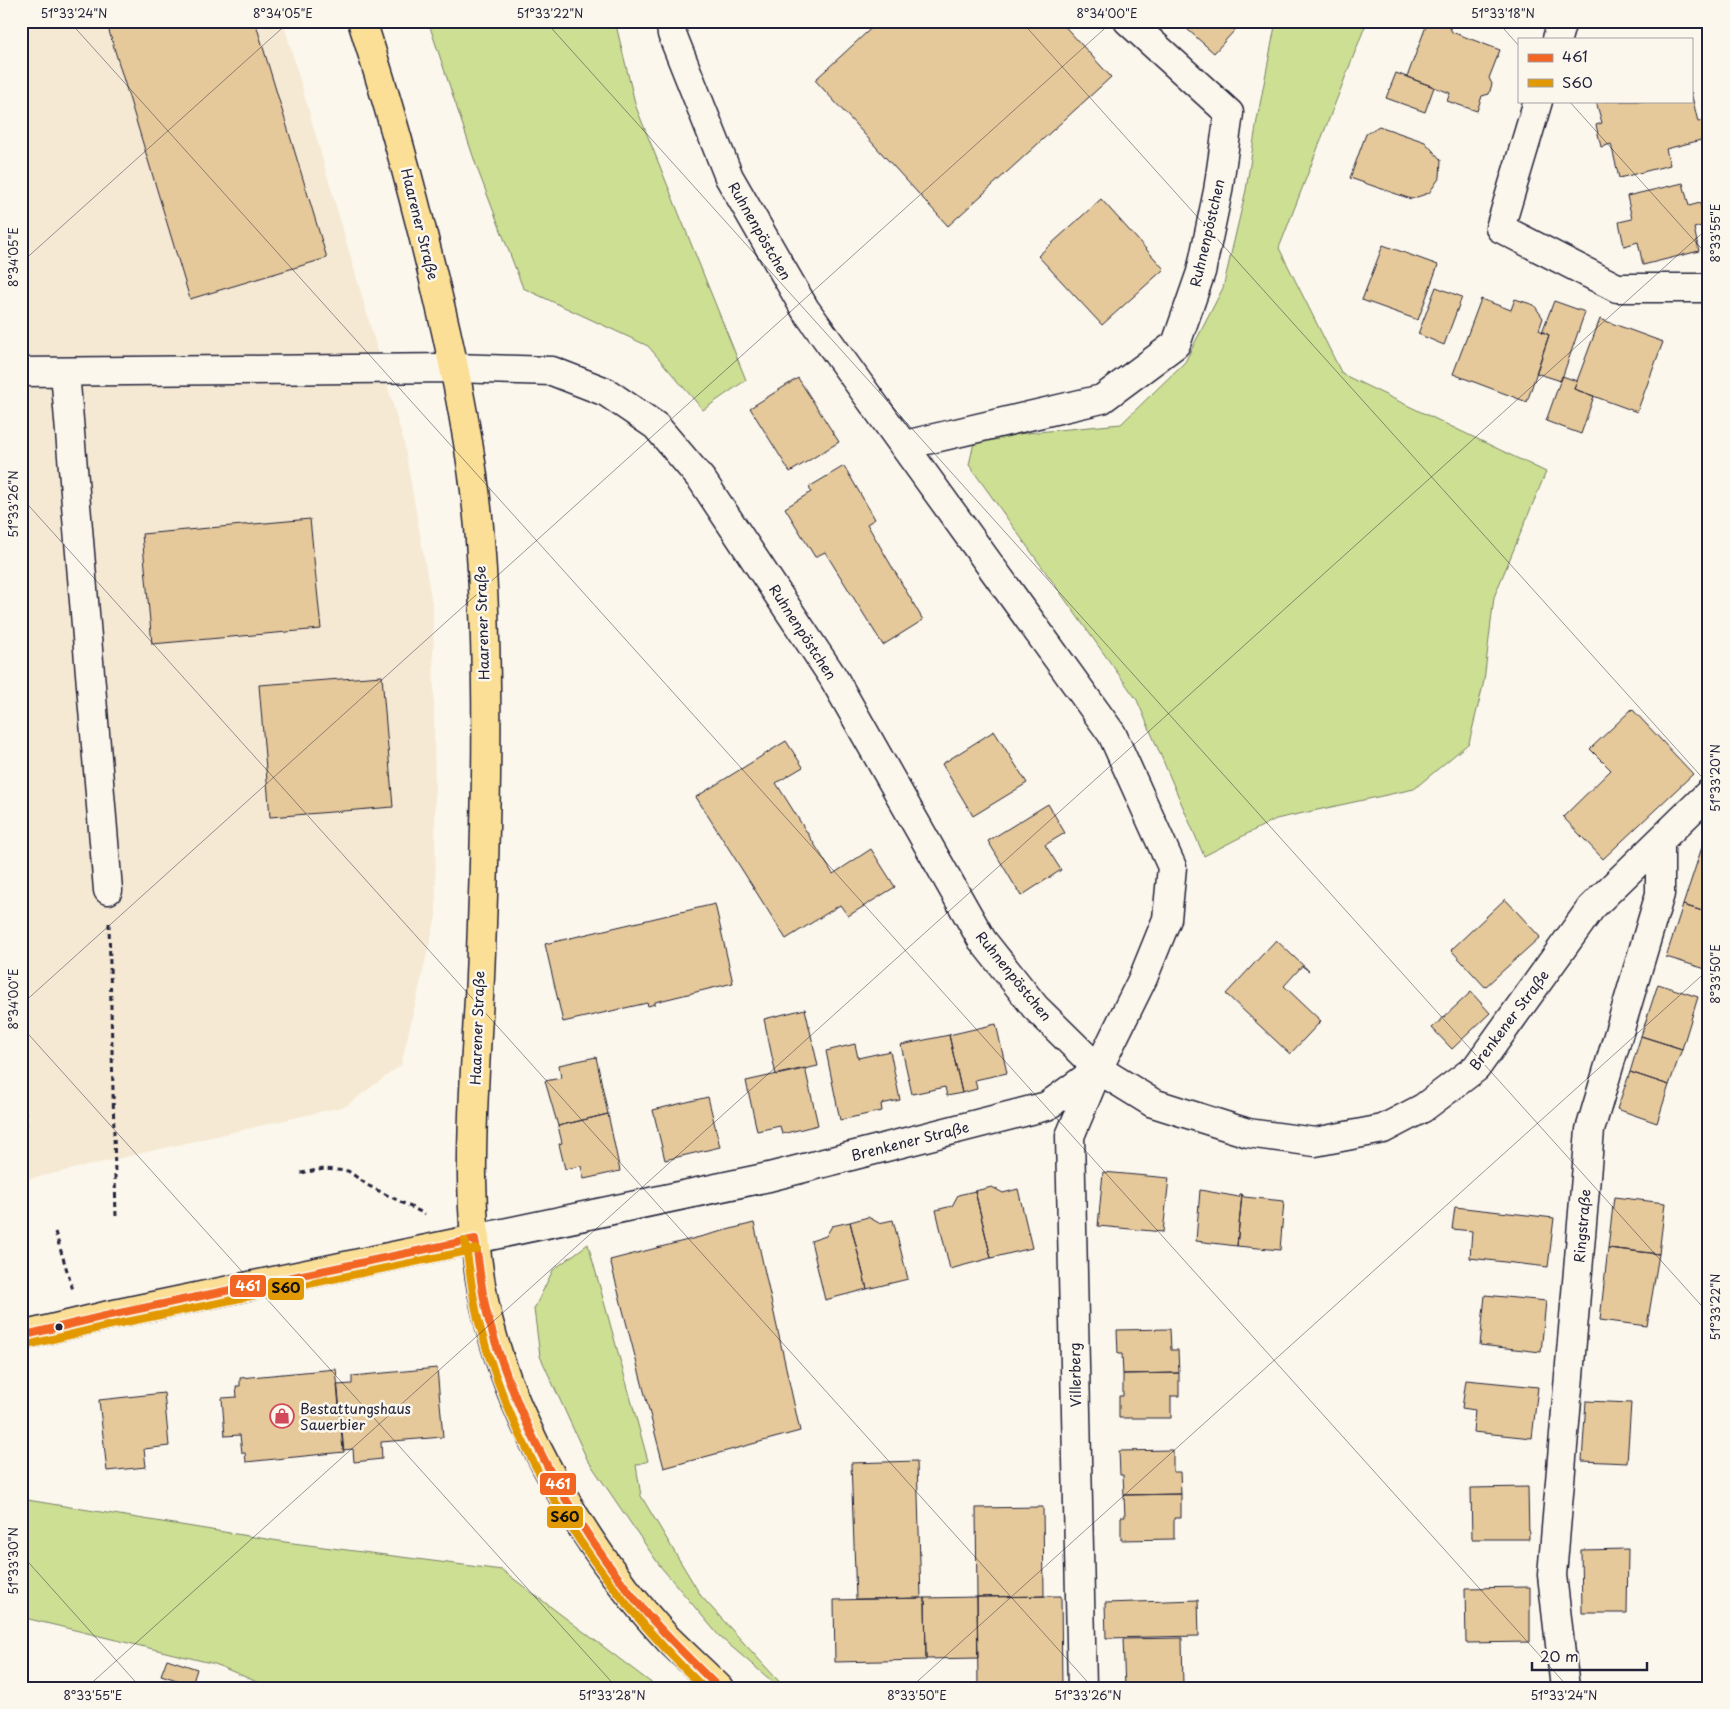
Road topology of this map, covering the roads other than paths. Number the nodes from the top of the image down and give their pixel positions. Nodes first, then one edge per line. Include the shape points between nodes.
1 (362, 21) edge
2 (670, 21) edge
3 (1128, 21) edge
4 (1562, 21) edge
5 (1557, 38) edge
6 (1538, 102) edge
7 (1709, 288) edge
8 (455, 368) junction
9 (21, 372) edge
10 (65, 372) junction
11 (905, 445) junction
12 (1709, 794) edge
13 (1660, 840) junction
14 (108, 890) road end
15 (1098, 1069) junction
16 (475, 1239) junction
17 (21, 1336) edge
18 (720, 1688) edge
19 (1082, 1688) edge
20 (1565, 1688) edge

1 - 8 main road, Haarener Straße via 391,112
2 - 11 street, Ruhnenpöstchen via 672,34 729,177 805,309
3 - 11 street, Ruhnenpöstchen via 1229,113 1218,191 1200,272 1176,344 1102,399
4 - 5 street
6 - 7 street via 1500,228 1617,288
8 - 10 street, Ruhnenpöstchen
8 - 15 street, Ruhnenpöstchen via 552,371 606,392 656,426 702,480 833,677 982,940 1035,1007
8 - 16 main road, Haarener Straße via 478,527 486,745 484,887 472,1158
9 - 10 street, Ruhnenpöstchen
10 - 14 street
11 - 15 street, Ruhnenpöstchen via 1112,734 1172,867 1167,919 1143,978
12 - 13 street
13 - 15 street, Brenkener Straße via 1591,908 1476,1068 1423,1108 1383,1130 1315,1142 1248,1133 1153,1102
13 - 20 street, Ringstraße via 1660,894 1590,1130 1552,1575
15 - 16 street, Brenkener Straße via 1047,1106 769,1177
15 - 19 street, Villerberg via 1070,1136
16 - 17 main road, Brenkener Straße
16 - 18 main road, Haarener Straße via 488,1319 512,1392 539,1452 574,1514 620,1581 668,1639

